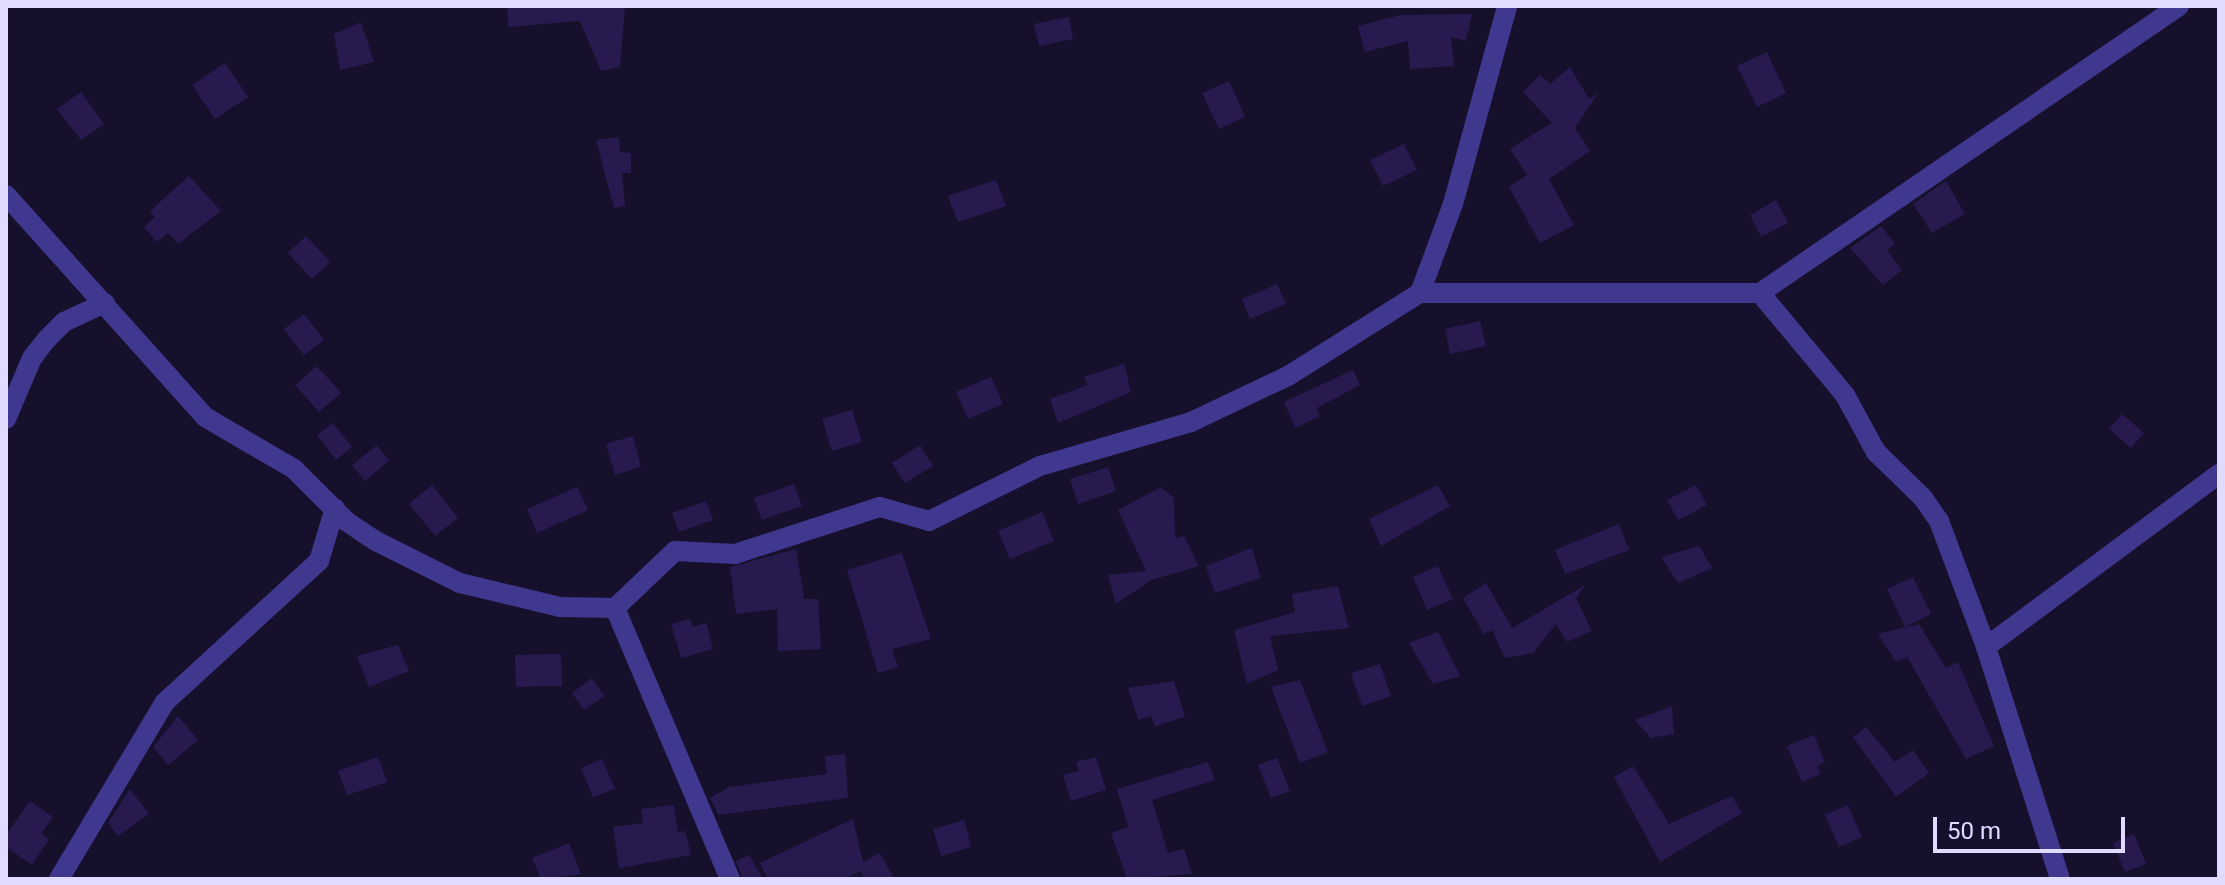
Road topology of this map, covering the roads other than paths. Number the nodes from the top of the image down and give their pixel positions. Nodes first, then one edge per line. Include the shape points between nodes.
1 (1507, 6) edge
2 (2179, 6) edge
3 (6, 195) edge
4 (1420, 293) junction
5 (1760, 293) junction
6 (105, 303) junction
7 (6, 419) edge
8 (2219, 474) edge
9 (335, 508) junction
10 (615, 608) junction
11 (1986, 647) junction
12 (59, 879) edge
13 (730, 879) edge
14 (2060, 879) edge

1 - 4 street via 1453,204
2 - 5 street
3 - 6 street
4 - 5 street
4 - 10 street via 1288,376 1191,422 1040,466 929,521 880,507 735,554 675,551
5 - 11 street via 1845,395 1876,452 1939,521
6 - 7 street via 64,322 47,339 32,358
6 - 9 street via 205,417 294,469
8 - 11 street
9 - 10 street via 376,541 460,583 545,605
9 - 12 street via 319,561 165,702
10 - 13 street
11 - 14 street

